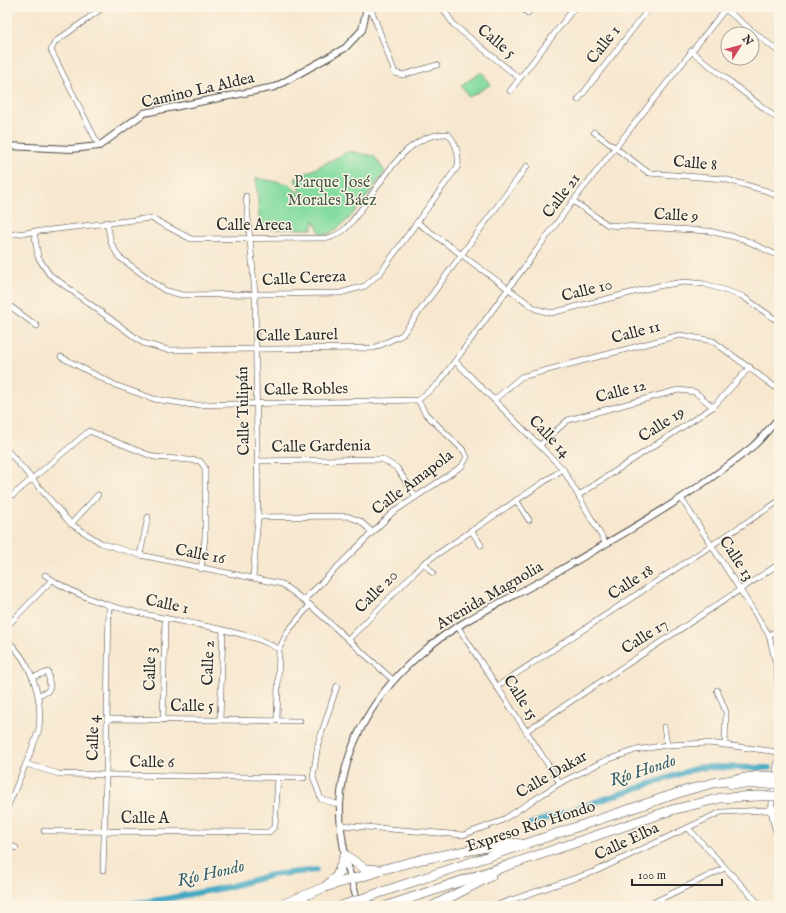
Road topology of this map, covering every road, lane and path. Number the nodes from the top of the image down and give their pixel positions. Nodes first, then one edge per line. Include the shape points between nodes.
1 (367, 7) edge
2 (442, 7) edge
3 (520, 7) edge
4 (575, 7) edge
5 (650, 7) edge
6 (726, 8) edge
7 (101, 9) dead end
8 (528, 13) dead end
9 (691, 51) junction
10 (779, 52) edge
11 (437, 65) dead end
12 (519, 78) junction
13 (510, 91) dead end
14 (578, 100) dead end
15 (779, 120) edge
16 (594, 132) dead end
17 (7, 146) edge
18 (99, 146) junction
19 (455, 146) joint
20 (614, 148) junction
21 (527, 166) dead end
22 (246, 196) dead end
23 (779, 197) edge
24 (573, 201) junction
25 (107, 222) junction
26 (418, 223) junction
27 (34, 231) junction
28 (7, 235) edge
29 (250, 240) junction
30 (462, 255) junction
31 (779, 256) edge
32 (508, 289) junction
33 (255, 294) junction
34 (7, 304) edge
35 (779, 322) edge
36 (37, 326) dead end
37 (256, 349) junction
38 (61, 357) dead end
39 (455, 361) junction
40 (750, 367) junction
41 (779, 390) edge
42 (418, 400) junction
43 (494, 400) junction
44 (257, 404) junction
45 (713, 407) junction
46 (779, 418) edge
47 (540, 445) junction
48 (7, 450) edge
49 (258, 461) junction
50 (563, 470) junction
51 (32, 478) junction
52 (13, 495) dead end
53 (98, 495) dead end
54 (416, 496) junction
55 (579, 496) junction
56 (681, 498) junction
57 (516, 500) junction
58 (779, 501) edge
59 (258, 516) junction
60 (148, 517) dead end
61 (529, 520) dead end
62 (71, 524) junction
63 (471, 530) junction
64 (372, 532) junction
65 (606, 544) junction
66 (481, 545) dead end
67 (712, 545) junction
68 (140, 556) junction
69 (424, 563) junction
70 (779, 564) edge
71 (201, 569) junction
72 (433, 573) dead end
73 (45, 575) dead end
74 (253, 577) junction
75 (52, 580) junction
76 (741, 590) junction
77 (304, 600) junction
78 (310, 605) junction
79 (109, 606) junction
80 (165, 618) junction
81 (7, 626) edge
82 (458, 627) junction
83 (223, 630) junction
84 (779, 630) edge
85 (769, 634) junction
86 (7, 640) edge
87 (348, 640) junction
88 (279, 649) junction
89 (33, 677) junction
90 (393, 680) junction
91 (337, 686) dead end
92 (496, 687) junction
93 (718, 690) dead end
94 (779, 694) edge
95 (38, 695) junction
96 (107, 719) junction
97 (164, 720) junction
98 (220, 720) junction
99 (277, 720) junction
100 (300, 721) dead end
101 (664, 727) dead end
102 (526, 731) junction
103 (725, 744) junction
104 (667, 745) junction
105 (779, 753) edge
106 (26, 764) junction
107 (106, 776) junction
108 (278, 777) junction
109 (779, 777) edge
110 (304, 778) dead end
111 (560, 783) junction
112 (779, 784) edge
113 (758, 786) junction
114 (779, 790) edge
115 (779, 796) edge
116 (340, 805) junction
117 (7, 808) edge
118 (775, 810) edge
119 (341, 825) junction
120 (688, 828) junction
121 (44, 831) dead end
122 (104, 831) junction
123 (779, 838) edge
124 (7, 844) edge
125 (526, 844) junction
126 (16, 848) dead end
127 (345, 855) junction
128 (500, 868) junction
129 (725, 868) junction
130 (103, 870) dead end
131 (380, 870) junction
132 (351, 880) junction
133 (325, 887) junction
134 (760, 905) edge
135 (279, 906) edge
136 (341, 906) edge
137 (359, 906) edge
138 (387, 906) edge
139 (433, 906) edge
140 (494, 906) edge
141 (646, 906) edge

1 - 11 street via 373,14 395,73 403,75
1 - 18 street, Camino La Aldea via 362,30 345,48 275,87 144,113
2 - 12 street, Calle 5 via 454,24
3 - 8 street
4 - 12 street
5 - 14 street, Calle 1
6 - 9 street, Calle 21
6 - 10 street
7 - 18 street via 55,42 51,50
9 - 15 street
9 - 20 street, Calle 21
12 - 13 street
16 - 20 street, Calle 8
17 - 18 street via 71,149
19 - 26 street, Calle Cereza via 459,154 458,166
19 - 29 street, Calle Areca via 448,134 441,134 419,142 407,150 344,230 329,238
20 - 23 street, Calle 8 via 649,173 724,179 768,191
20 - 24 street, Calle 21
21 - 30 street, Calle Laurel
22 - 29 street, Calle Tulipán
24 - 31 street, Calle 9 via 608,224 708,231 743,239
24 - 32 street, Calle 21
25 - 27 street, Calle Areca
25 - 29 street, Calle Areca via 151,218 191,239
25 - 33 street, Calle Cereza via 111,243 120,257 164,290 182,295
26 - 30 street, Calle 10
26 - 33 street, Calle Cereza via 380,273 364,286 340,293
27 - 28 street, Calle Areca
27 - 37 street, Calle Laurel via 38,256 49,274 143,343 168,350
29 - 33 street, Calle Tulipán
30 - 32 street, Calle 10
30 - 37 street, Calle Laurel via 402,335 374,348
32 - 35 street, Calle 10 via 536,309 551,313 658,286 684,282 705,284 742,296
32 - 39 street, Calle 21
33 - 37 street, Calle Tulipán
34 - 36 street
37 - 44 street, Calle Tulipán
38 - 44 street, Calle Robles via 115,385 154,399 193,404
39 - 42 street, Calle 21 via 438,384
39 - 43 street, Calle 14
40 - 41 street, Calle 11
40 - 43 street, Calle 11 via 713,341 680,335 522,377
40 - 45 street, Calle 19
42 - 44 street, Calle Robles
42 - 54 street, Calle Amapola via 425,413 467,457 462,466
43 - 47 street, Calle 14
44 - 49 street, Calle Tulipán
45 - 47 street, Calle 12 via 695,392 678,390 568,420
45 - 55 street, Calle 19
46 - 56 street, Avenida Magnolia via 753,446
47 - 50 street, Calle 14
48 - 51 street, Calle 16
49 - 54 street, Calle Gardenia via 382,459 397,468
49 - 59 street, Calle Tulipán
50 - 55 street, Calle 14
50 - 57 street, Calle 20
51 - 52 street
51 - 62 street, Calle 16
51 - 71 street via 89,431 154,457 200,461 205,468 205,538
53 - 62 street
54 - 64 street, Calle Amapola via 392,513
55 - 65 street, Calle 14
56 - 65 street, Avenida Magnolia
56 - 67 street, Calle 13
57 - 61 street
57 - 63 street, Calle 20
58 - 67 street, Calle 18
59 - 64 street via 347,516 360,521
59 - 74 street, Calle Tulipán
60 - 68 street
62 - 68 street, Calle 16 via 101,544
63 - 66 street
63 - 69 street, Calle 20
64 - 77 street, Calle Amapola
65 - 82 street, Avenida Magnolia
67 - 76 street, Calle 13
67 - 92 street, Calle 18
68 - 71 street, Calle 16
69 - 72 street
69 - 87 street, Calle 20
70 - 76 street, Calle 17
71 - 74 street, Calle 16
73 - 75 street, Calle 1
74 - 77 street, Calle 16 via 282,584
75 - 79 street, Calle 1 via 79,595
75 - 81 street
76 - 85 street, Calle 13
76 - 102 street, Calle 17
77 - 78 street, Calle 16
78 - 87 street, Calle 16
78 - 88 street via 288,631
79 - 80 street, Calle 1
79 - 96 street, Calle 4
80 - 83 street, Calle 1
80 - 97 street, Calle 3
82 - 90 street, Avenida Magnolia via 425,649
82 - 92 street, Calle 15
83 - 88 street, Calle 1 via 252,637
83 - 98 street, Calle 2
84 - 85 street
85 - 94 street, Calle 13
86 - 89 street
87 - 90 street, Calle 16
88 - 99 street
89 - 95 street
89 - 95 street via 48,672 50,687 47,692
90 - 116 street, Avenida Magnolia via 369,711 354,741 344,774
91 - 116 street via 318,744 313,777 321,799
92 - 102 street, Calle 15
93 - 103 street via 726,712
95 - 106 street via 39,729
96 - 97 street, Calle 5
96 - 107 street, Calle 4
97 - 98 street, Calle 5
98 - 99 street, Calle 5
99 - 100 street, Calle 5
101 - 104 street
102 - 111 street, Calle 15
103 - 104 street, Calle Dakar
103 - 105 street, Calle Dakar
104 - 111 street, Calle Dakar via 636,750 604,761
105 - 118 street
106 - 107 street, Calle 6 via 59,774
106 - 117 street
107 - 108 street, Calle 6
107 - 122 street, Calle 4
108 - 110 street, Calle 6
108 - 122 street, Calle A via 275,826 269,832
109 - 113 highway, Expreso Río Hondo, bridge
111 - 119 street, Calle Dakar via 501,821 463,835
112 - 113 highway, bridge
113 - 114 highway
113 - 115 highway, Expreso Río Hondo, bridge
113 - 125 highway, Expreso Río Hondo via 734,779 700,787
113 - 128 highway, Expreso Río Hondo via 734,796 672,810
116 - 119 street, Avenida Magnolia
118 - 120 street, Calle Elba via 721,812
118 - 123 street via 776,832
119 - 127 street, Avenida Magnolia
120 - 129 street
120 - 140 street, Calle Elba via 596,871
121 - 122 street, Calle A
122 - 130 street, Calle 4
124 - 126 street
125 - 131 highway via 508,843
125 - 136 highway, Expreso Río Hondo, bridge
127 - 131 highway via 365,869
127 - 132 street, Avenida Magnolia
127 - 133 highway via 337,876
128 - 138 highway, Expreso Río Hondo
128 - 139 highway via 491,876
129 - 134 street
129 - 141 street
131 - 132 highway
132 - 133 highway
132 - 137 street, Avenida Magnolia
133 - 135 highway

